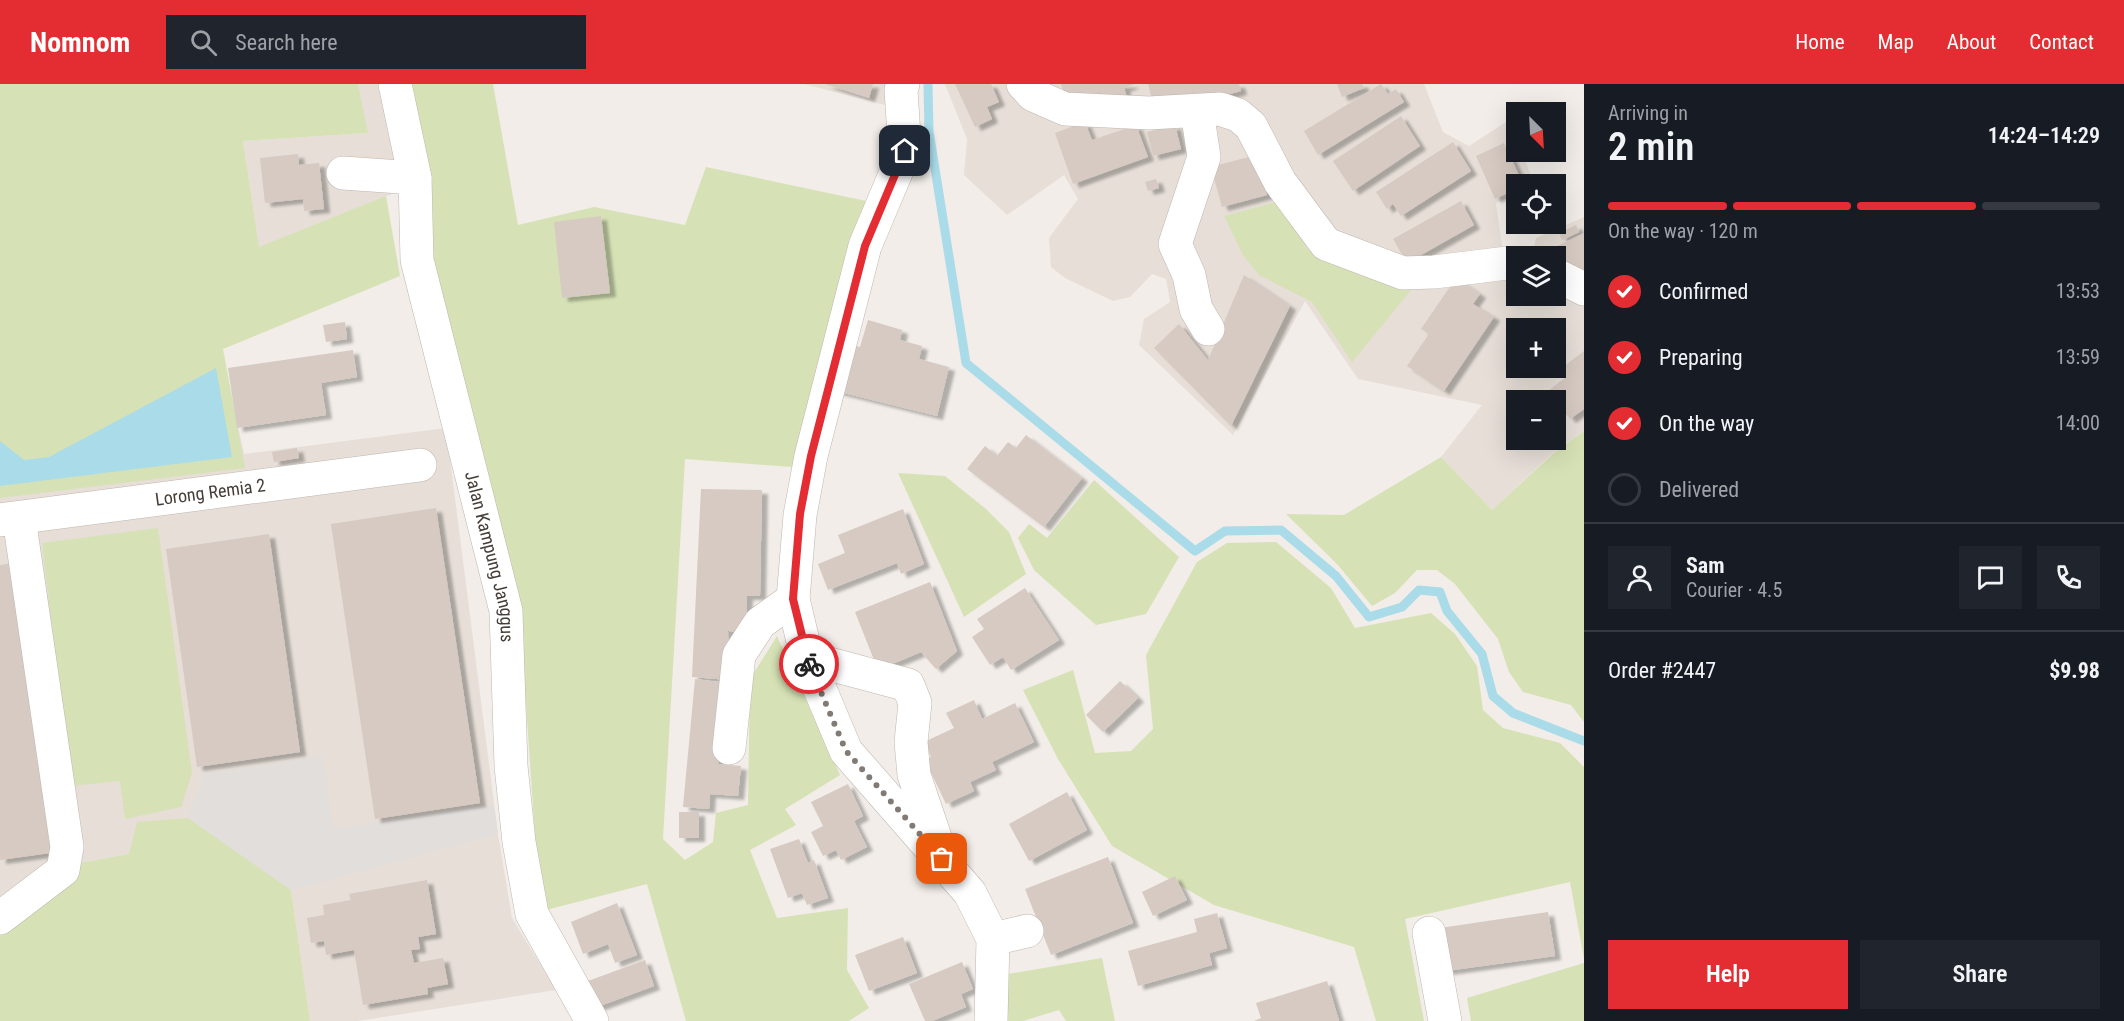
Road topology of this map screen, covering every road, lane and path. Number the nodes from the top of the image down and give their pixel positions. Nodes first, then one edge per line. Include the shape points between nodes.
1 (395, 84) edge
2 (903, 84) edge
3 (1023, 84) edge
4 (1197, 111) junction
5 (343, 173) dead end
6 (415, 178) junction
7 (1506, 263) edge
8 (1566, 280) edge
9 (1584, 289) edge
10 (1208, 329) dead end
11 (420, 465) dead end
12 (10, 519) edge
13 (793, 599) junction
14 (807, 658) junction
15 (729, 748) dead end
16 (942, 859) junction
17 (0, 918) edge
18 (1027, 931) dead end
19 (1429, 933) dead end
20 (993, 939) junction
21 (592, 1021) edge
22 (991, 1021) edge
23 (1445, 1021) edge

1 - 6 street, Jalan Kampung Janggus
2 - 13 street via 905,151 865,246 811,456 800,514
3 - 4 street via 1033,95 1065,109
4 - 7 street via 1220,109 1238,115 1251,126 1280,182 1326,244 1403,273
4 - 10 street via 1204,157 1175,244 1189,275 1196,309
5 - 6 street
6 - 21 street, Jalan Kampung Janggus via 417,260 506,611 511,766 531,914
8 - 9 street
11 - 12 street, Lorong Remia 2
12 - 17 street via 67,847 63,870
13 - 14 street
13 - 15 street via 760,623 740,655
14 - 16 street via 846,751
14 - 16 street via 908,685 915,703 911,742 915,775
16 - 20 street via 970,893
18 - 20 street
19 - 23 street
20 - 22 street

